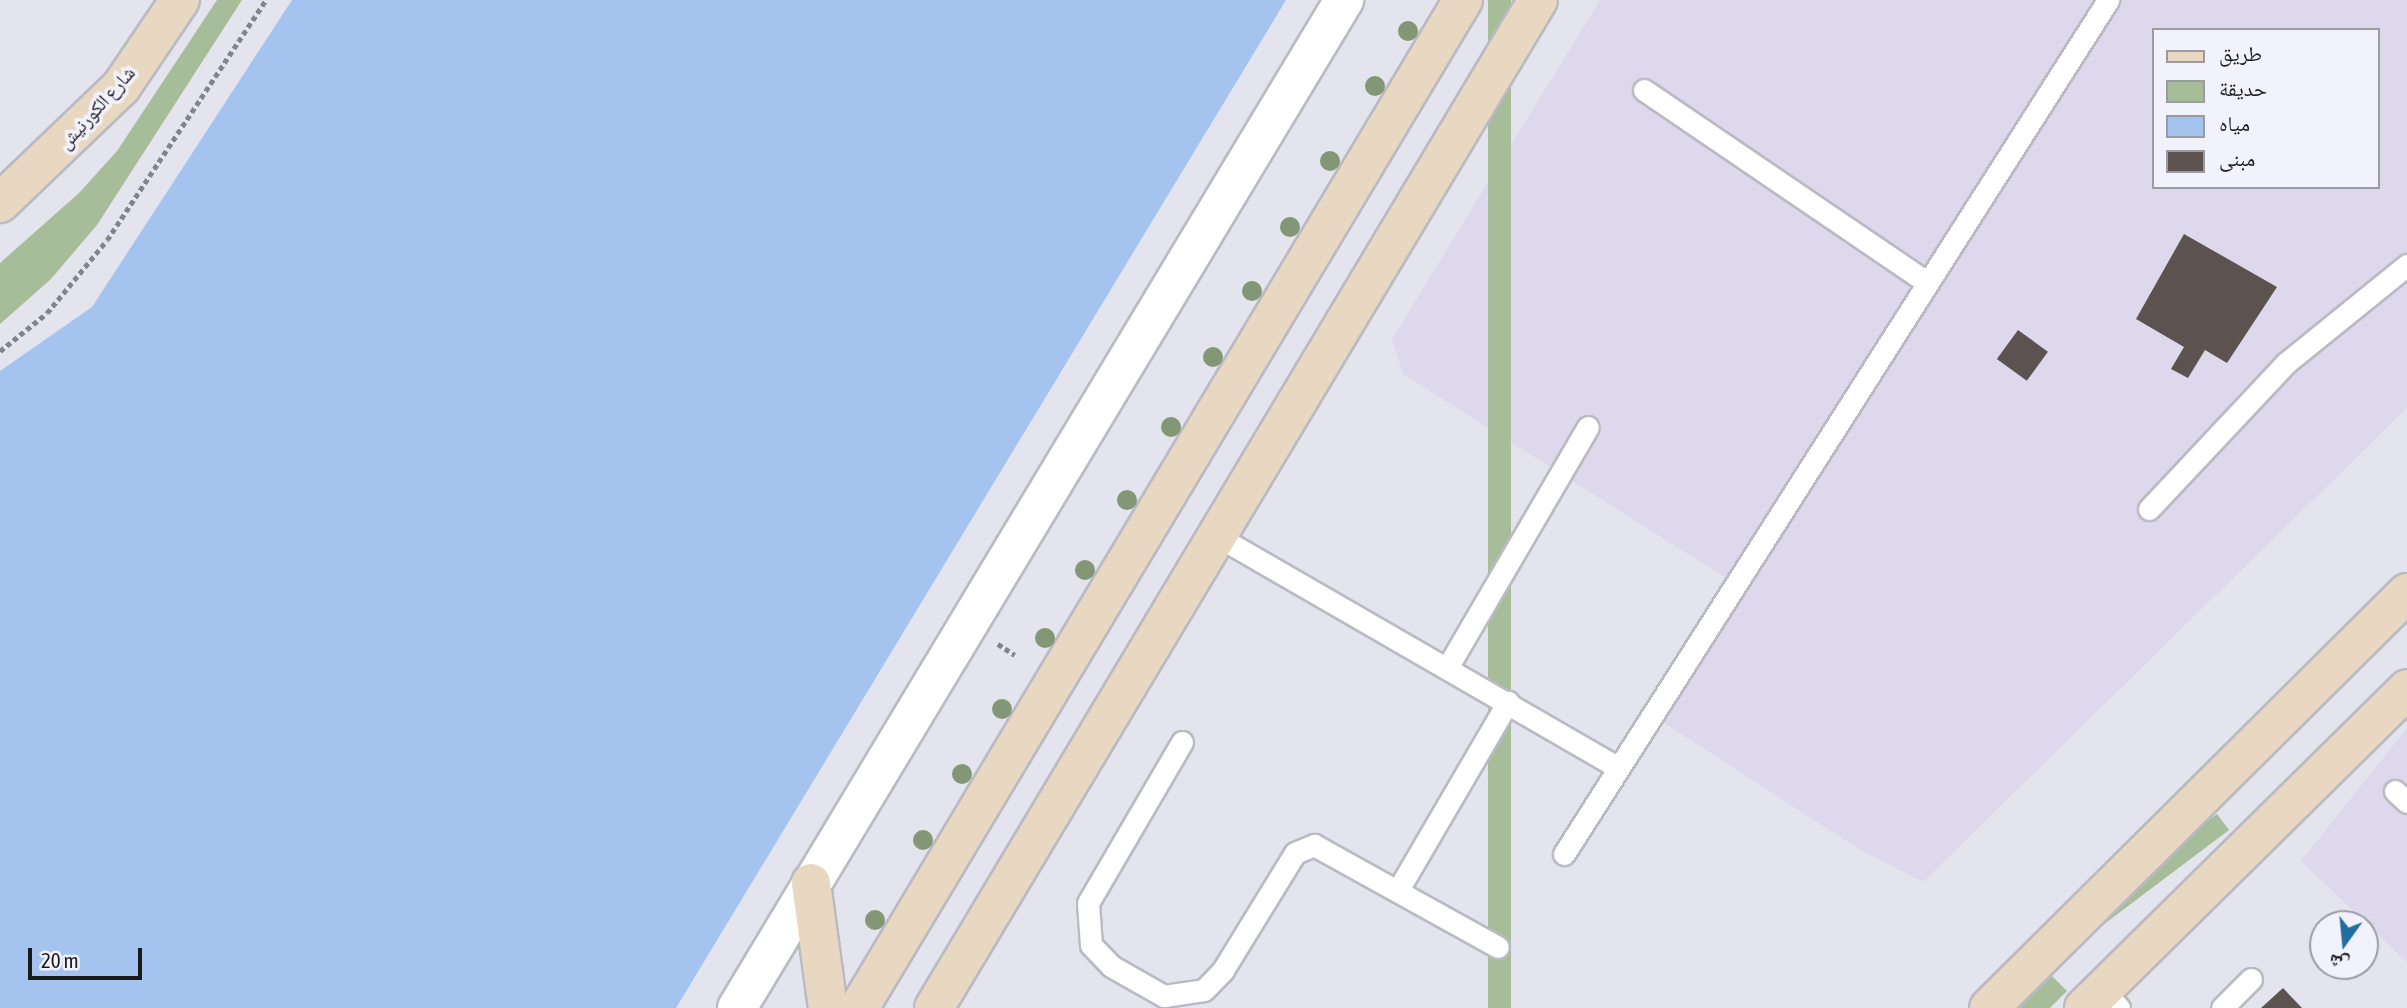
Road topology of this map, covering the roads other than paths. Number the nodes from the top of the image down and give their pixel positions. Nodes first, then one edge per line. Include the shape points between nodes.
1 (180, 0) edge
2 (1344, 0) edge
3 (1463, 0) edge
4 (1538, 0) edge
5 (2108, 0) edge
6 (1644, 90) dead end
7 (0, 203) edge
8 (2407, 265) edge
9 (1928, 283) junction
10 (1588, 427) dead end
11 (2149, 509) dead end
12 (1217, 536) junction
13 (2407, 593) edge
14 (1447, 668) junction
15 (2407, 689) edge
16 (1508, 702) junction
17 (1182, 742) dead end
18 (1619, 768) junction
19 (1564, 854) dead end
20 (811, 883) junction
21 (1398, 890) junction
22 (1498, 947) dead end
23 (2251, 979) dead end
24 (1192, 995) junction
25 (2102, 1002) edge
26 (737, 1008) edge
27 (828, 1008) edge
28 (859, 1008) edge
29 (934, 1008) edge
30 (1212, 1008) edge
31 (1989, 1008) edge
32 (2222, 1008) edge

1 - 7 main road, شارع الكورنيش via 121,87
2 - 20 street
3 - 28 main road
4 - 12 main road
5 - 9 lane
6 - 9 lane
8 - 11 lane via 2286,363
9 - 18 lane
10 - 14 lane
12 - 14 lane
12 - 29 main road
13 - 31 main road
14 - 16 lane
15 - 25 main road
16 - 18 lane
16 - 21 lane
17 - 24 lane via 1085,917 1091,946 1111,966 1164,996
18 - 19 lane
20 - 26 street
20 - 27 main road
21 - 22 lane
21 - 24 lane via 1322,846 1301,849 1219,976
23 - 32 lane
24 - 30 lane

